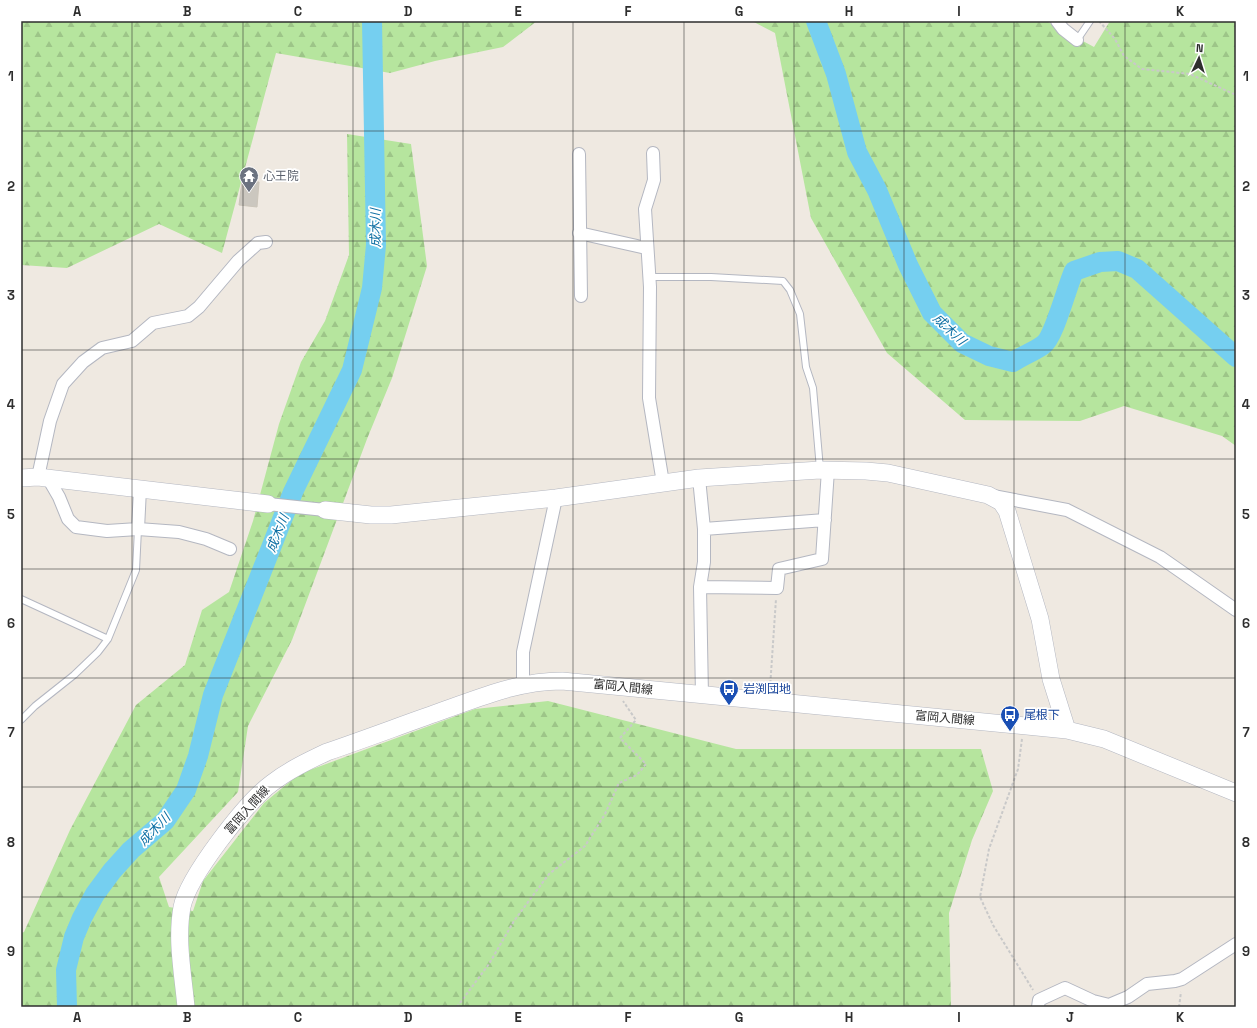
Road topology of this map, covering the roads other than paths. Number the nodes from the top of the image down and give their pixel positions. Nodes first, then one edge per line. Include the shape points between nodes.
1 (1057, 21) edge
2 (1090, 21) edge
3 (1077, 40) joint
4 (653, 152) dead end
5 (579, 154) dead end
6 (579, 233) junction
7 (266, 242) dead end
8 (646, 248) junction
9 (649, 277) junction
10 (581, 296) dead end
11 (824, 470) junction
12 (21, 478) edge
13 (43, 478) junction
14 (699, 478) junction
15 (663, 483) junction
16 (140, 490) junction
17 (988, 495) junction
18 (556, 498) junction
19 (268, 504) joint
20 (325, 510) joint
21 (825, 520) junction
22 (138, 529) junction
23 (704, 529) junction
24 (230, 549) dead end
25 (700, 588) junction
26 (21, 600) edge
27 (1236, 610) edge
28 (108, 638) junction
29 (522, 684) junction
30 (702, 696) junction
31 (21, 720) edge
32 (1067, 730) junction
33 (1236, 793) edge
34 (1236, 944) edge
35 (1038, 1003) edge
36 (186, 1007) edge

1 - 3 street
2 - 3 lane
4 - 8 street via 654,180 645,209
5 - 6 street
6 - 8 street
6 - 10 street
7 - 13 street via 258,243 238,261 199,307 188,316 153,323 132,341 102,348 83,362 63,384 50,420
8 - 9 street
9 - 11 lane via 783,281 790,290 800,314 806,367 813,388
9 - 15 street via 649,398
11 - 14 main road
11 - 17 main road via 888,473
11 - 21 street
12 - 13 main road
13 - 16 main road
13 - 22 street via 60,497 68,519 76,527 107,531
14 - 15 main road
14 - 23 street
15 - 18 main road
16 - 19 main road
16 - 22 street
17 - 27 street via 1067,510 1160,557
17 - 32 main road via 1001,502 1007,511 1040,619 1051,679
18 - 20 main road via 391,515
18 - 29 street via 523,652
19 - 20 street
21 - 23 street
21 - 25 street via 822,559 779,569 777,588
22 - 24 street via 179,532
22 - 28 lane via 136,570
23 - 25 street via 704,562
25 - 30 street
26 - 28 lane
28 - 31 lane via 98,652 74,675
29 - 30 main road, 富岡入間線 via 562,681
29 - 36 main road, 富岡入間線 via 327,752 270,784 255,798 210,854 186,892 180,925
30 - 32 main road, 富岡入間線
32 - 33 main road, 富岡入間線 via 1104,739
34 - 35 street via 1182,978 1147,984 1109,1006 1065,988

